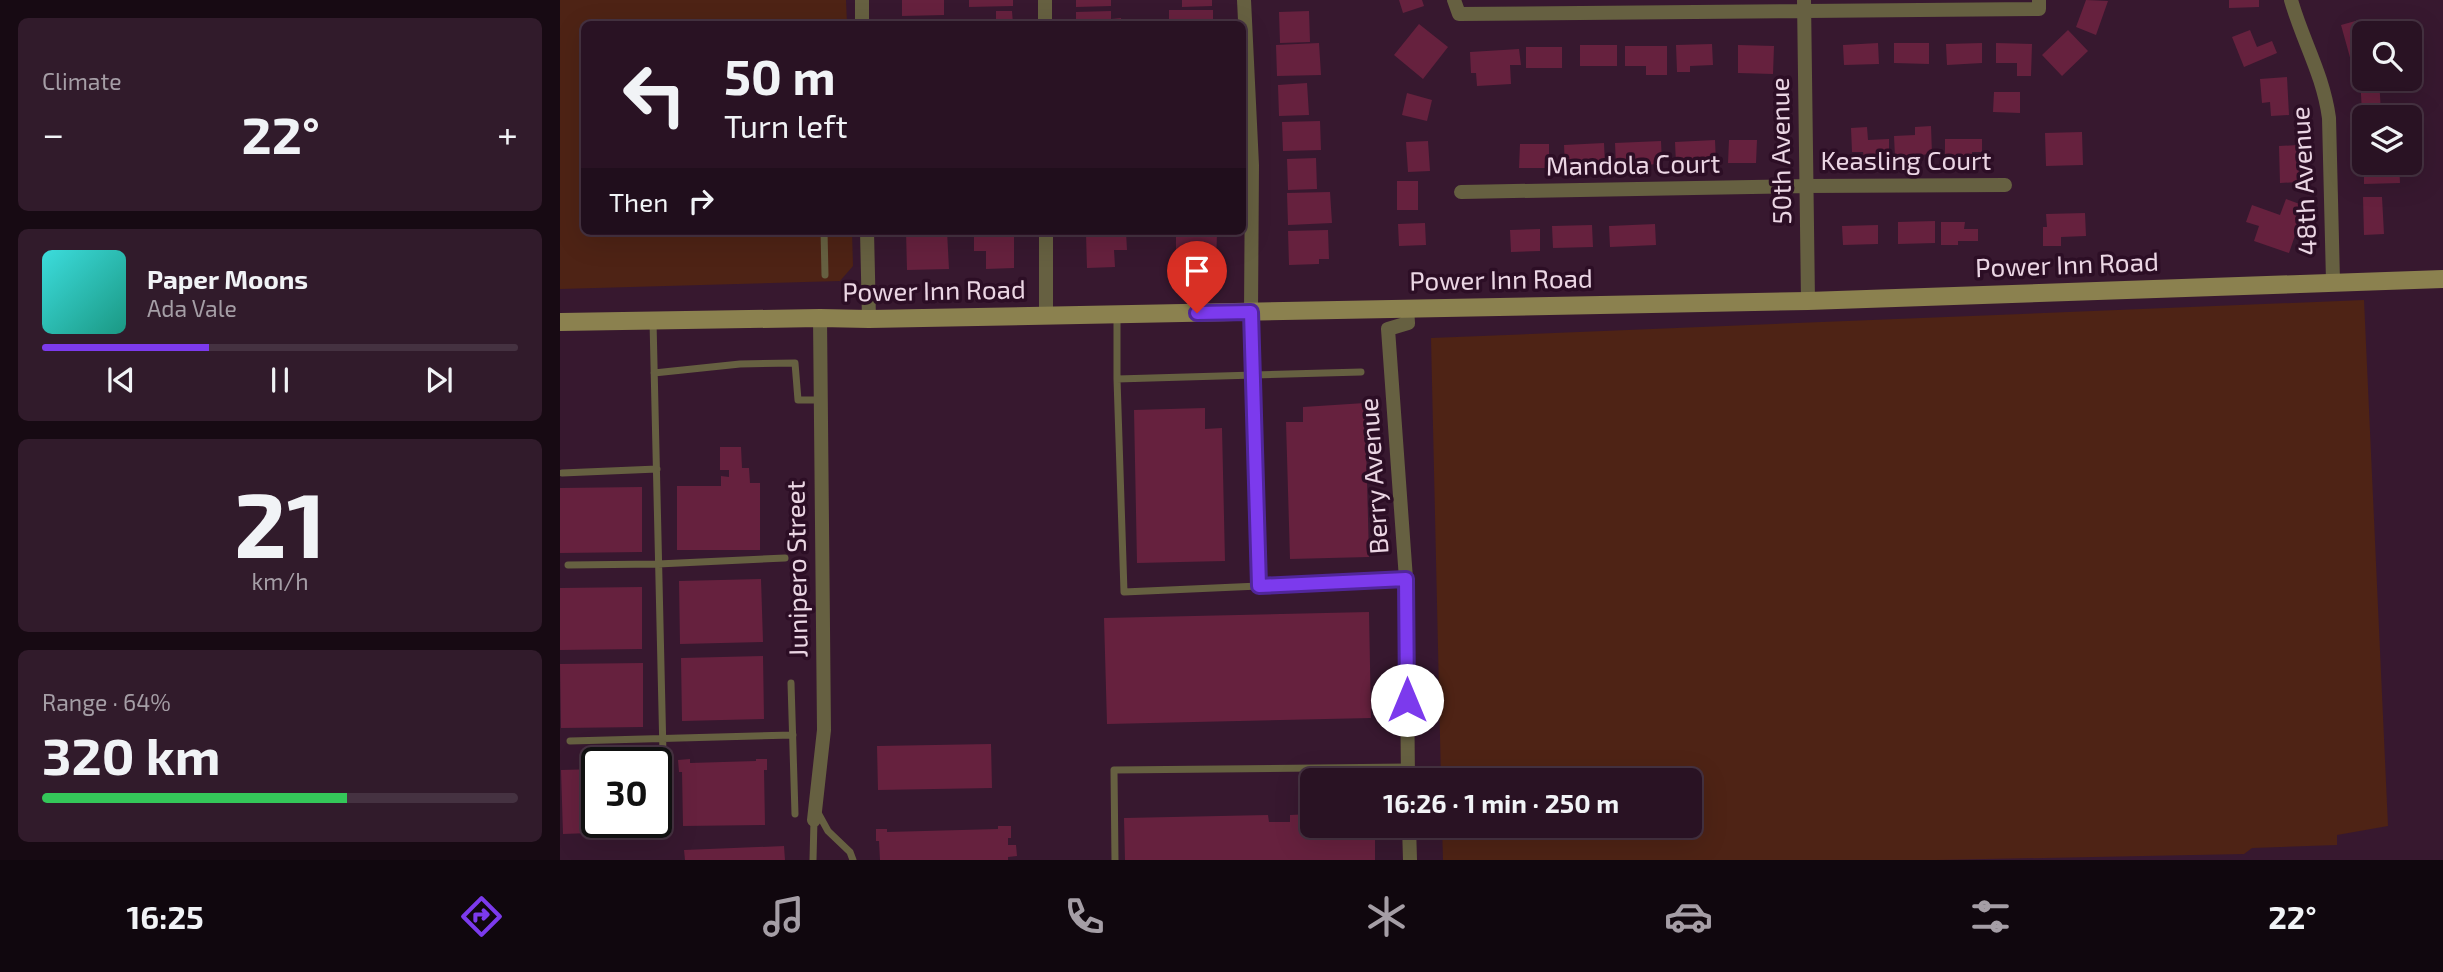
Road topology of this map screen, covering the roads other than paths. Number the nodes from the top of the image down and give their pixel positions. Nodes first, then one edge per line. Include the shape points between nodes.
1 (862, 0) edge
2 (1045, 0) edge
3 (1244, 0) edge
4 (1454, 0) edge
5 (2039, 0) edge
6 (2291, 0) edge
7 (1804, 6) edge
8 (862, 21) edge
9 (1045, 21) edge
10 (1245, 21) edge
11 (1246, 41) edge
12 (2006, 185) dead end
13 (1806, 186) junction
14 (1461, 192) dead end
15 (824, 235) edge
16 (867, 235) edge
17 (1046, 235) edge
18 (825, 275) dead end
19 (2443, 279) edge
20 (2333, 281) junction
21 (1808, 301) junction
22 (1408, 308) junction
23 (1251, 312) junction
24 (1117, 314) junction
25 (1046, 316) junction
26 (820, 318) junction
27 (869, 319) junction
28 (653, 320) junction
29 (560, 322) edge
30 (1361, 372) dead end
31 (654, 373) junction
32 (1253, 375) junction
33 (1117, 379) junction
34 (820, 400) junction
35 (657, 469) junction
36 (562, 472) dead end
37 (785, 558) dead end
38 (659, 564) junction
39 (568, 565) dead end
40 (1406, 579) junction
41 (1259, 586) junction
42 (791, 683) dead end
43 (793, 735) junction
44 (662, 740) junction
45 (570, 741) dead end
46 (662, 747) edge
47 (1408, 768) edge
48 (1300, 773) edge
49 (795, 814) dead end
50 (815, 814) junction
51 (1409, 838) edge
52 (813, 860) edge
53 (853, 860) edge
54 (1115, 860) edge
55 (1410, 860) edge

1 - 8 street
2 - 9 street
3 - 10 street
4 - 7 street via 1459,14
5 - 7 street via 2039,9
6 - 20 street, 48th Avenue via 2326,95
7 - 13 street, 50th Avenue
11 - 23 street via 1252,165
12 - 13 street, Keasling Court
13 - 14 street, Mandola Court
13 - 21 street, 50th Avenue
15 - 18 lane
16 - 27 street
17 - 25 street
19 - 20 main road, Power Inn Road
20 - 21 main road, Power Inn Road
21 - 22 main road, Power Inn Road
22 - 23 main road, Power Inn Road
22 - 40 street, Berry Avenue via 1408,323 1388,330
23 - 24 main road, Power Inn Road
23 - 32 lane
24 - 25 main road, Power Inn Road
24 - 33 lane
25 - 27 main road, Power Inn Road
26 - 27 main road, Power Inn Road
26 - 28 main road, Power Inn Road
26 - 34 street, Junipero Street
28 - 29 main road, Power Inn Road
28 - 31 lane
30 - 32 lane
31 - 34 lane via 795,363 798,400
31 - 35 lane
32 - 33 lane
32 - 41 lane
33 - 41 lane via 1124,592
34 - 50 street, Junipero Street via 824,730
35 - 36 lane
35 - 38 lane
37 - 38 lane
38 - 39 lane
38 - 44 lane
40 - 41 lane
40 - 47 street, Berry Avenue
42 - 43 lane
43 - 44 lane
43 - 49 lane
44 - 45 lane
44 - 46 lane
48 - 54 lane via 1114,770
50 - 52 lane
50 - 53 lane
51 - 55 street

